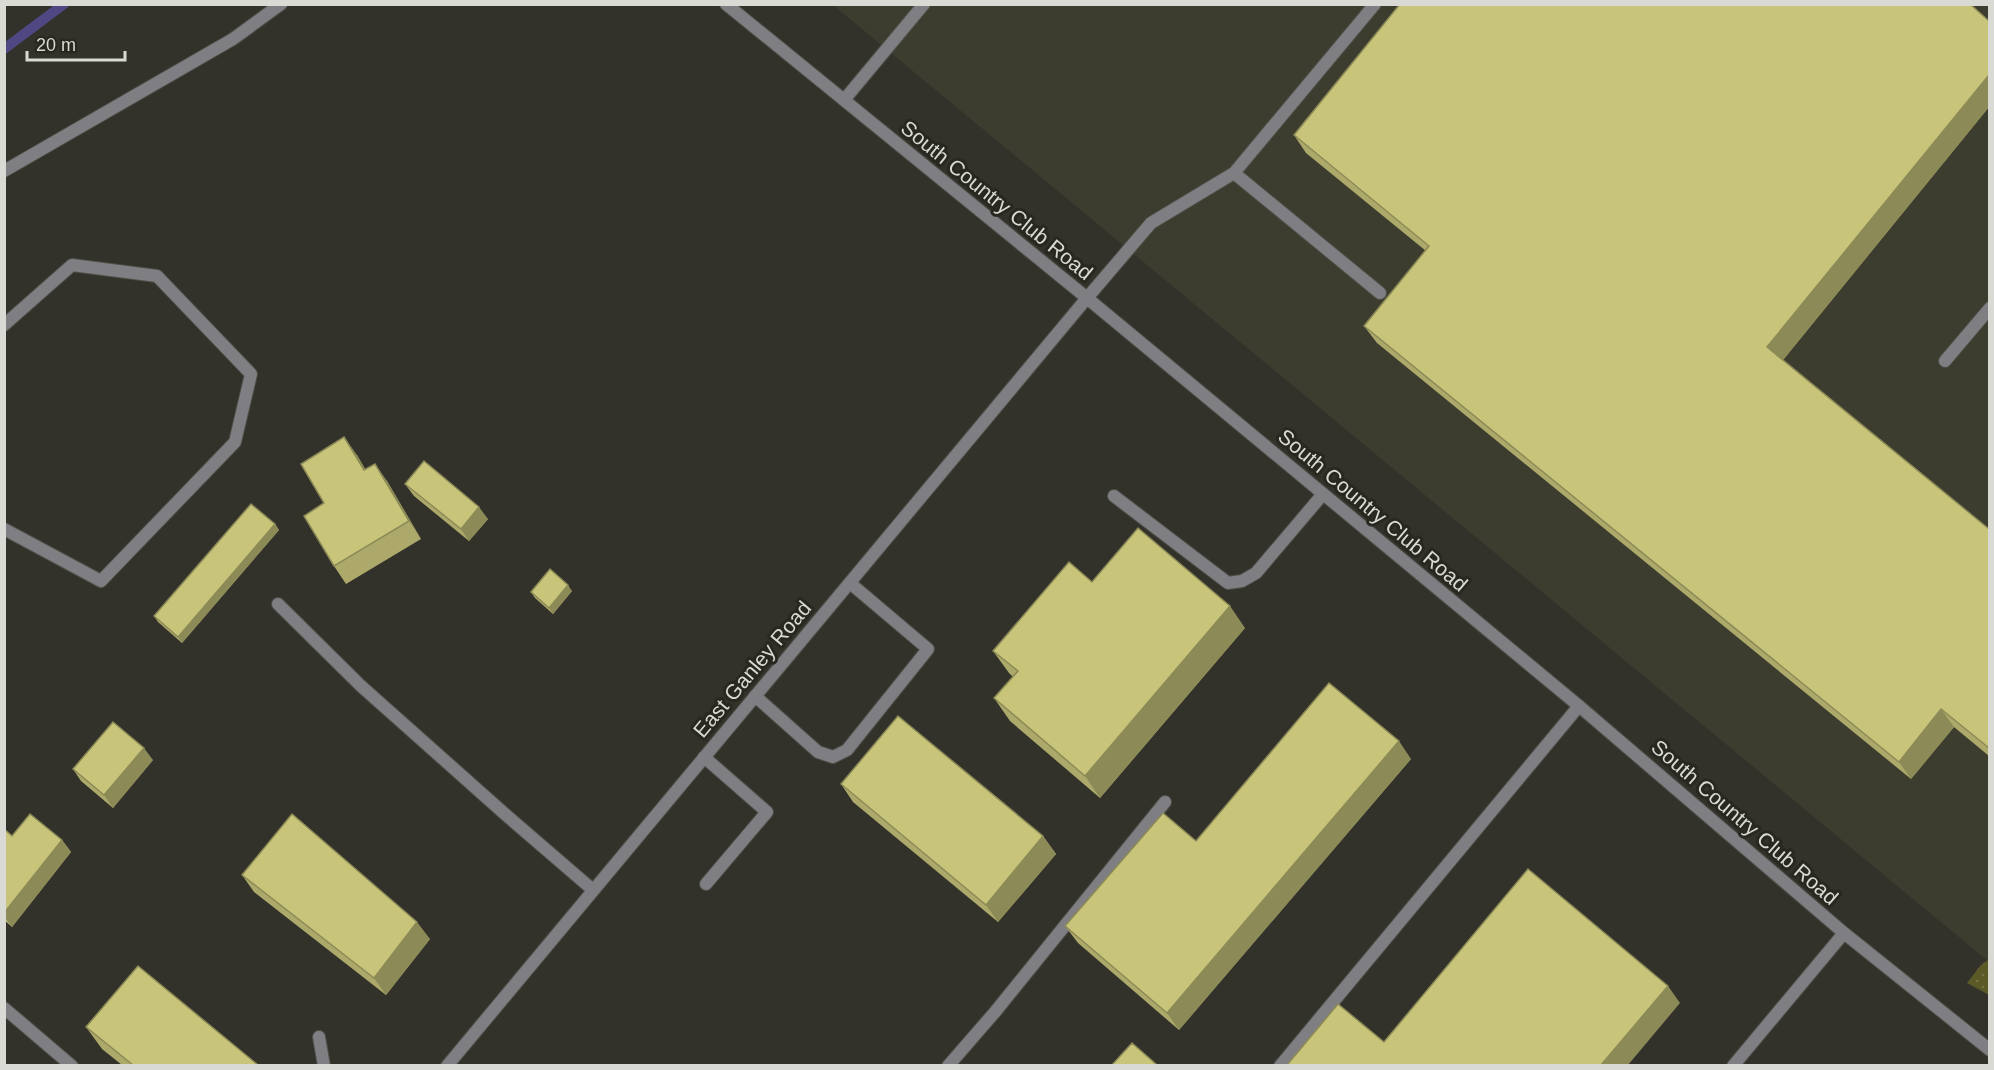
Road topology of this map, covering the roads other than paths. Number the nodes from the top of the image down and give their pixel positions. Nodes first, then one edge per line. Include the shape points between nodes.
1 (281, 4) edge
2 (726, 4) edge
3 (924, 4) edge
4 (1375, 4) edge
5 (844, 100) junction
6 (4, 171) edge
7 (1234, 173) junction
8 (1380, 293) dead end
9 (1087, 298) junction
10 (1989, 308) edge
11 (4, 325) edge
12 (1945, 361) dead end
13 (1323, 494) junction
14 (1114, 496) dead end
15 (4, 529) edge
16 (849, 582) junction
17 (278, 604) dead end
18 (755, 696) junction
19 (1579, 706) junction
20 (704, 757) junction
21 (1165, 802) dead end
22 (706, 884) dead end
23 (593, 890) junction
24 (1844, 933) junction
25 (4, 1008) edge
26 (319, 1037) dead end
27 (1989, 1050) edge
28 (72, 1065) edge
29 (324, 1065) edge
30 (447, 1065) edge
31 (948, 1065) edge
32 (1280, 1065) edge
33 (1733, 1065) edge

1 - 6 street via 233,39
2 - 5 street, South Country Club Road
3 - 5 street
4 - 7 street, East Ganley Road
5 - 9 street, South Country Club Road
7 - 8 street
7 - 9 street, East Ganley Road via 1151,223
9 - 13 street, South Country Club Road
9 - 16 street, East Ganley Road
10 - 12 street
11 - 15 street via 72,265 157,276 251,374 235,442 101,581
13 - 14 street via 1256,573 1228,584
13 - 19 street, South Country Club Road
16 - 18 street, East Ganley Road
16 - 18 street via 928,649 847,750 833,756 818,752
17 - 23 street via 361,686
18 - 20 street, East Ganley Road
19 - 24 street, South Country Club Road
19 - 32 street
20 - 22 street via 767,812
20 - 23 street, East Ganley Road
21 - 31 street
23 - 30 street, East Ganley Road
24 - 27 street, South Country Club Road
24 - 33 street
25 - 28 street
26 - 29 street

